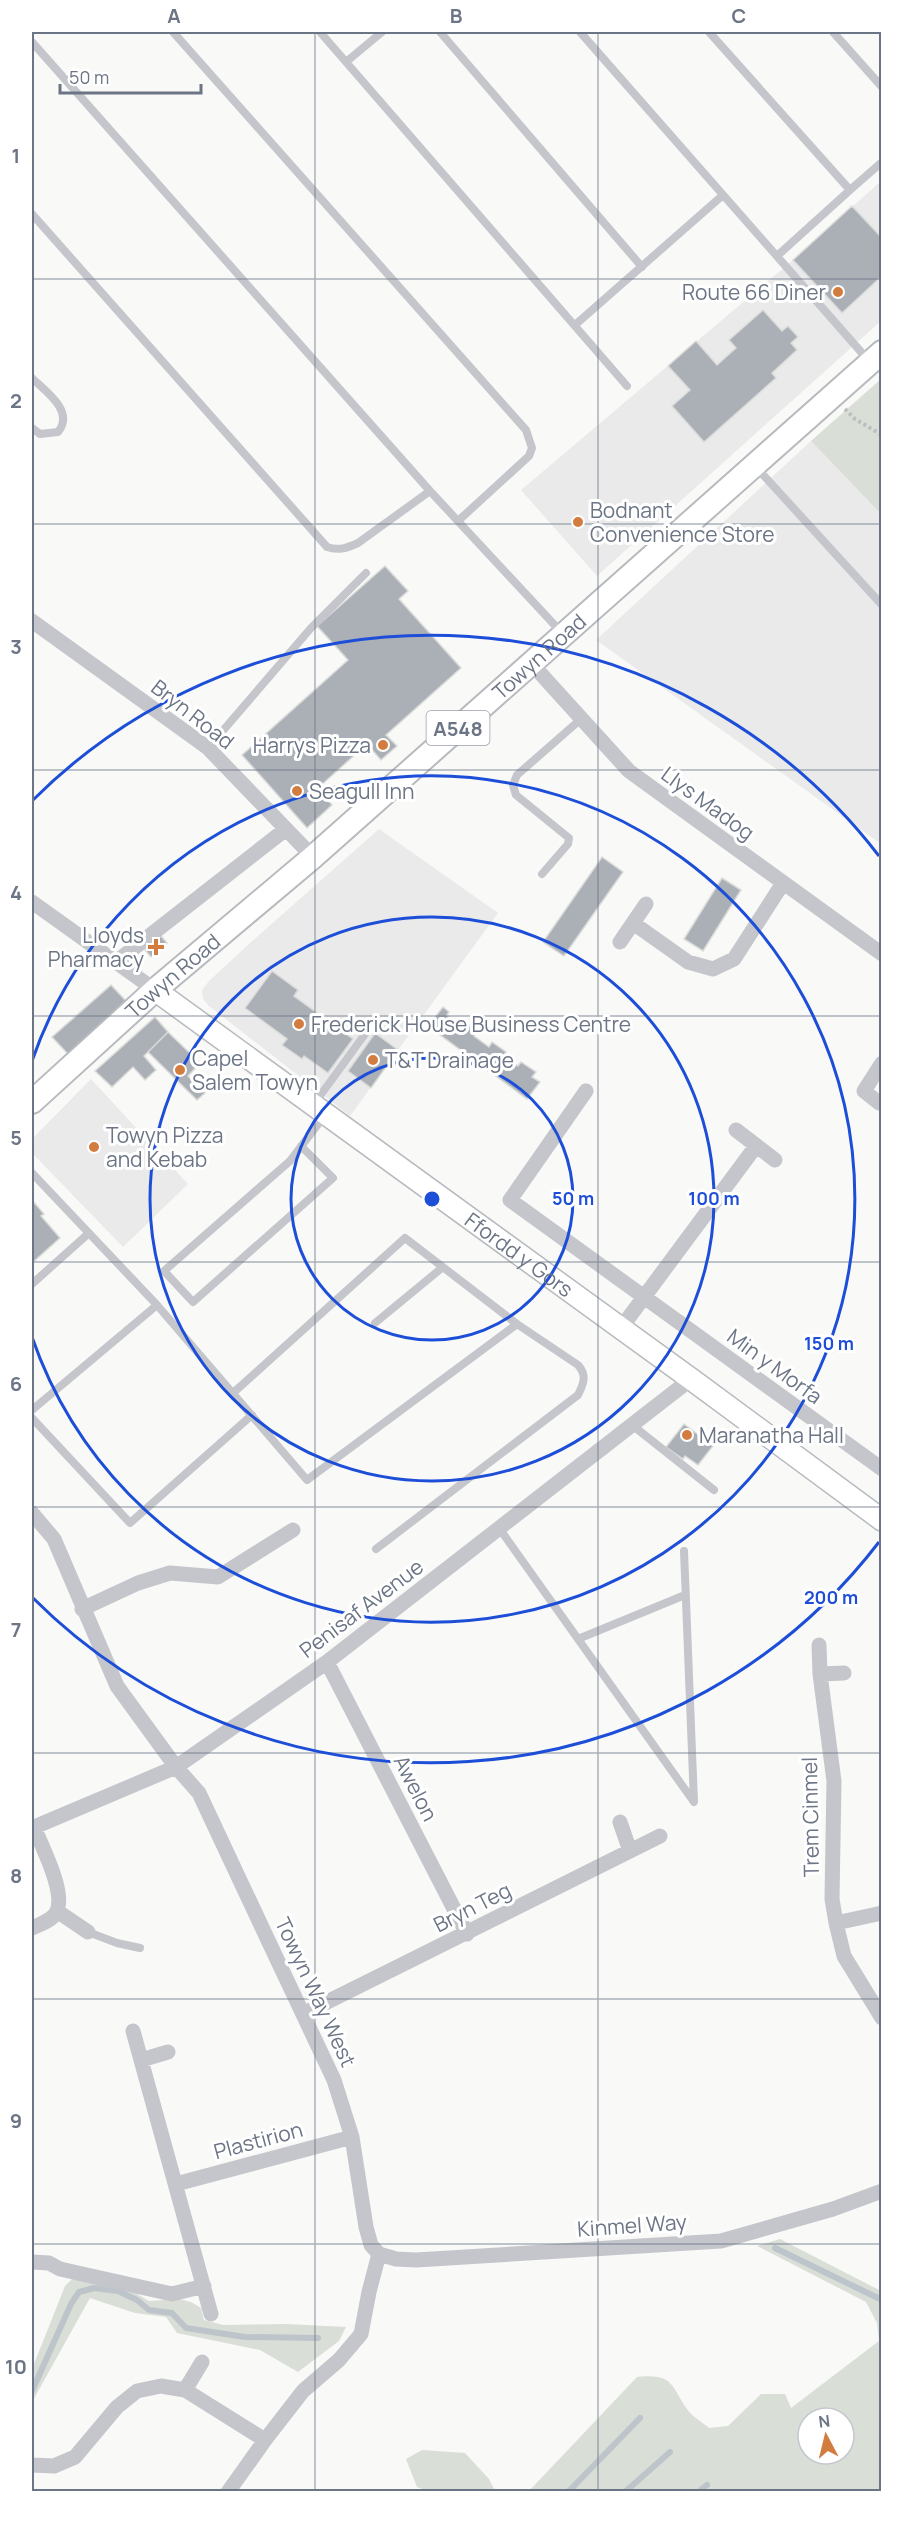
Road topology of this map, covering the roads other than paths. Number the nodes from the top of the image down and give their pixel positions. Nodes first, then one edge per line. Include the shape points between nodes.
1 (173, 32) edge
2 (320, 32) edge
3 (382, 32) edge
4 (440, 32) edge
5 (580, 32) edge
6 (709, 32) edge
7 (832, 32) edge
8 (32, 42) edge
9 (346, 62) junction
10 (882, 87) edge
11 (882, 162) edge
12 (850, 190) junction
13 (723, 195) junction
14 (32, 214) edge
15 (777, 256) junction
16 (642, 267) junction
17 (575, 326) junction
18 (876, 357) edge
19 (32, 378) edge
20 (627, 386) dead end
21 (32, 428) edge
22 (754, 465) junction
23 (430, 491) junction
24 (458, 521) junction
25 (366, 573) dead end
26 (882, 605) edge
27 (32, 621) edge
28 (563, 634) junction
29 (531, 663) junction
30 (581, 719) junction
31 (208, 748) junction
32 (286, 829) junction
33 (314, 857) junction
34 (542, 874) dead end
35 (783, 883) junction
36 (32, 902) edge
37 (646, 904) dead end
38 (633, 924) junction
39 (620, 942) dead end
40 (882, 954) edge
41 (116, 962) junction
42 (155, 990) junction
43 (365, 1034) dead end
44 (882, 1063) edge
45 (586, 1091) dead end
46 (32, 1102) edge
47 (879, 1103) dead end
48 (319, 1109) junction
49 (736, 1131) dead end
50 (301, 1146) junction
51 (756, 1146) junction
52 (775, 1160) dead end
53 (32, 1173) edge
54 (89, 1233) junction
55 (443, 1267) junction
56 (32, 1284) edge
57 (644, 1297) junction
58 (157, 1305) junction
59 (375, 1323) dead end
60 (517, 1324) junction
61 (621, 1328) junction
62 (692, 1379) junction
63 (233, 1393) junction
64 (32, 1410) edge
65 (252, 1415) junction
66 (32, 1418) edge
67 (632, 1425) junction
68 (882, 1469) edge
69 (714, 1490) dead end
70 (32, 1513) edge
71 (882, 1520) edge
72 (499, 1528) junction
73 (293, 1530) dead end
74 (376, 1549) dead end
75 (684, 1551) dead end
76 (686, 1595) junction
77 (82, 1609) junction
78 (578, 1639) junction
79 (819, 1645) dead end
80 (327, 1662) junction
81 (844, 1673) dead end
82 (820, 1674) junction
83 (176, 1767) junction
84 (620, 1822) dead end
85 (33, 1827) edge
86 (660, 1836) dead end
87 (630, 1851) junction
88 (57, 1911) junction
89 (882, 1913) edge
90 (836, 1923) junction
91 (32, 1928) edge
92 (88, 1932) joint
93 (467, 1934) junction
94 (140, 1948) dead end
95 (303, 2014) junction
96 (882, 2018) edge
97 (133, 2031) dead end
98 (168, 2052) dead end
99 (141, 2060) junction
100 (352, 2137) junction
101 (176, 2184) junction
102 (882, 2191) edge
103 (380, 2254) junction
104 (32, 2262) edge
105 (204, 2286) junction
106 (211, 2313) dead end
107 (202, 2362) dead end
108 (185, 2390) junction
109 (265, 2439) junction
110 (32, 2465) edge
111 (228, 2492) edge

1 - 24 lane via 526,430 532,448 529,456
2 - 9 lane
3 - 9 lane
4 - 16 lane
5 - 13 lane
6 - 12 lane
7 - 10 lane
8 - 23 lane
9 - 17 lane
11 - 12 lane
12 - 15 lane
13 - 15 lane
13 - 16 lane
14 - 23 lane via 327,547 342,549 358,543
15 - 18 lane
16 - 17 lane
17 - 20 lane
18 - 22 main road, Towyn Road / A548
19 - 21 lane via 65,418 58,432 40,434
22 - 26 lane
22 - 28 main road, Towyn Road / A548
23 - 24 lane
24 - 28 lane
25 - 31 lane via 310,628
27 - 31 street, Bryn Road
28 - 29 main road, Towyn Road / A548
29 - 30 street, Llys Madog
29 - 33 main road, Towyn Road / A548
30 - 34 lane via 517,775 513,785 516,795 569,838
30 - 35 street, Llys Madog via 629,771
31 - 32 street, Bryn Road
32 - 33 street, Bryn Road
32 - 41 street
33 - 42 main road, Towyn Road / A548
35 - 38 street via 734,959 713,969 688,962
35 - 40 street, Llys Madog
36 - 41 street
37 - 38 street
38 - 39 street
41 - 42 street
42 - 46 main road, Towyn Road / A548
42 - 48 street, Ffordd y Gors
43 - 48 lane
44 - 47 street via 864,1091
45 - 57 street, Min y Morfa via 510,1200
48 - 50 lane
48 - 61 street, Ffordd y Gors
49 - 51 street
50 - 50 lane via 290,1161 164,1270 193,1302 333,1178
51 - 52 street
51 - 57 street
53 - 54 lane
54 - 56 lane
54 - 58 lane
55 - 59 lane
55 - 60 lane
55 - 63 lane via 405,1238
57 - 61 street
57 - 68 street, Min y Morfa
58 - 63 lane
58 - 64 lane
60 - 65 lane via 307,1480
60 - 74 lane via 578,1365 584,1377 578,1395
61 - 62 street, Ffordd y Gors
62 - 67 street, Penisaf Avenue
62 - 71 street, Ffordd y Gors
63 - 65 lane
65 - 66 lane via 130,1523
67 - 69 lane
67 - 72 street, Penisaf Avenue
70 - 77 street, Towyn Way West via 54,1539
72 - 78 lane
72 - 80 street, Penisaf Avenue
73 - 77 street via 218,1576 170,1573 138,1582
75 - 76 lane
76 - 78 lane
76 - 78 lane via 694,1802
77 - 83 street, Towyn Way West via 117,1686
79 - 82 street, Trem Cinmel
80 - 83 street, Penisaf Avenue
80 - 93 street, Awelon
81 - 82 street
82 - 90 street, Trem Cinmel via 834,1781 832,1899
83 - 85 street, Penisaf Avenue
83 - 95 street, Towyn Way West via 199,1793
84 - 87 street
85 - 88 street via 58,1888
86 - 87 street, Bryn Teg
87 - 93 street, Bryn Teg
88 - 91 street
88 - 92 street
89 - 90 street
90 - 96 street, Trem Cinmel via 844,1956
92 - 94 lane
93 - 95 street, Bryn Teg
95 - 100 street, Towyn Way West via 334,2080
97 - 99 street
98 - 99 street
99 - 101 street
100 - 101 street, Plastirion
100 - 103 street, Towyn Way West via 366,2227 371,2245
101 - 105 street
102 - 103 street, Kinmel Way via 721,2241 416,2260
103 - 109 street via 361,2334 339,2360 303,2391
104 - 105 street via 172,2294
105 - 106 street
107 - 108 street
108 - 109 street
108 - 110 street via 161,2386 137,2391 117,2407 75,2457 54,2466
109 - 111 street

